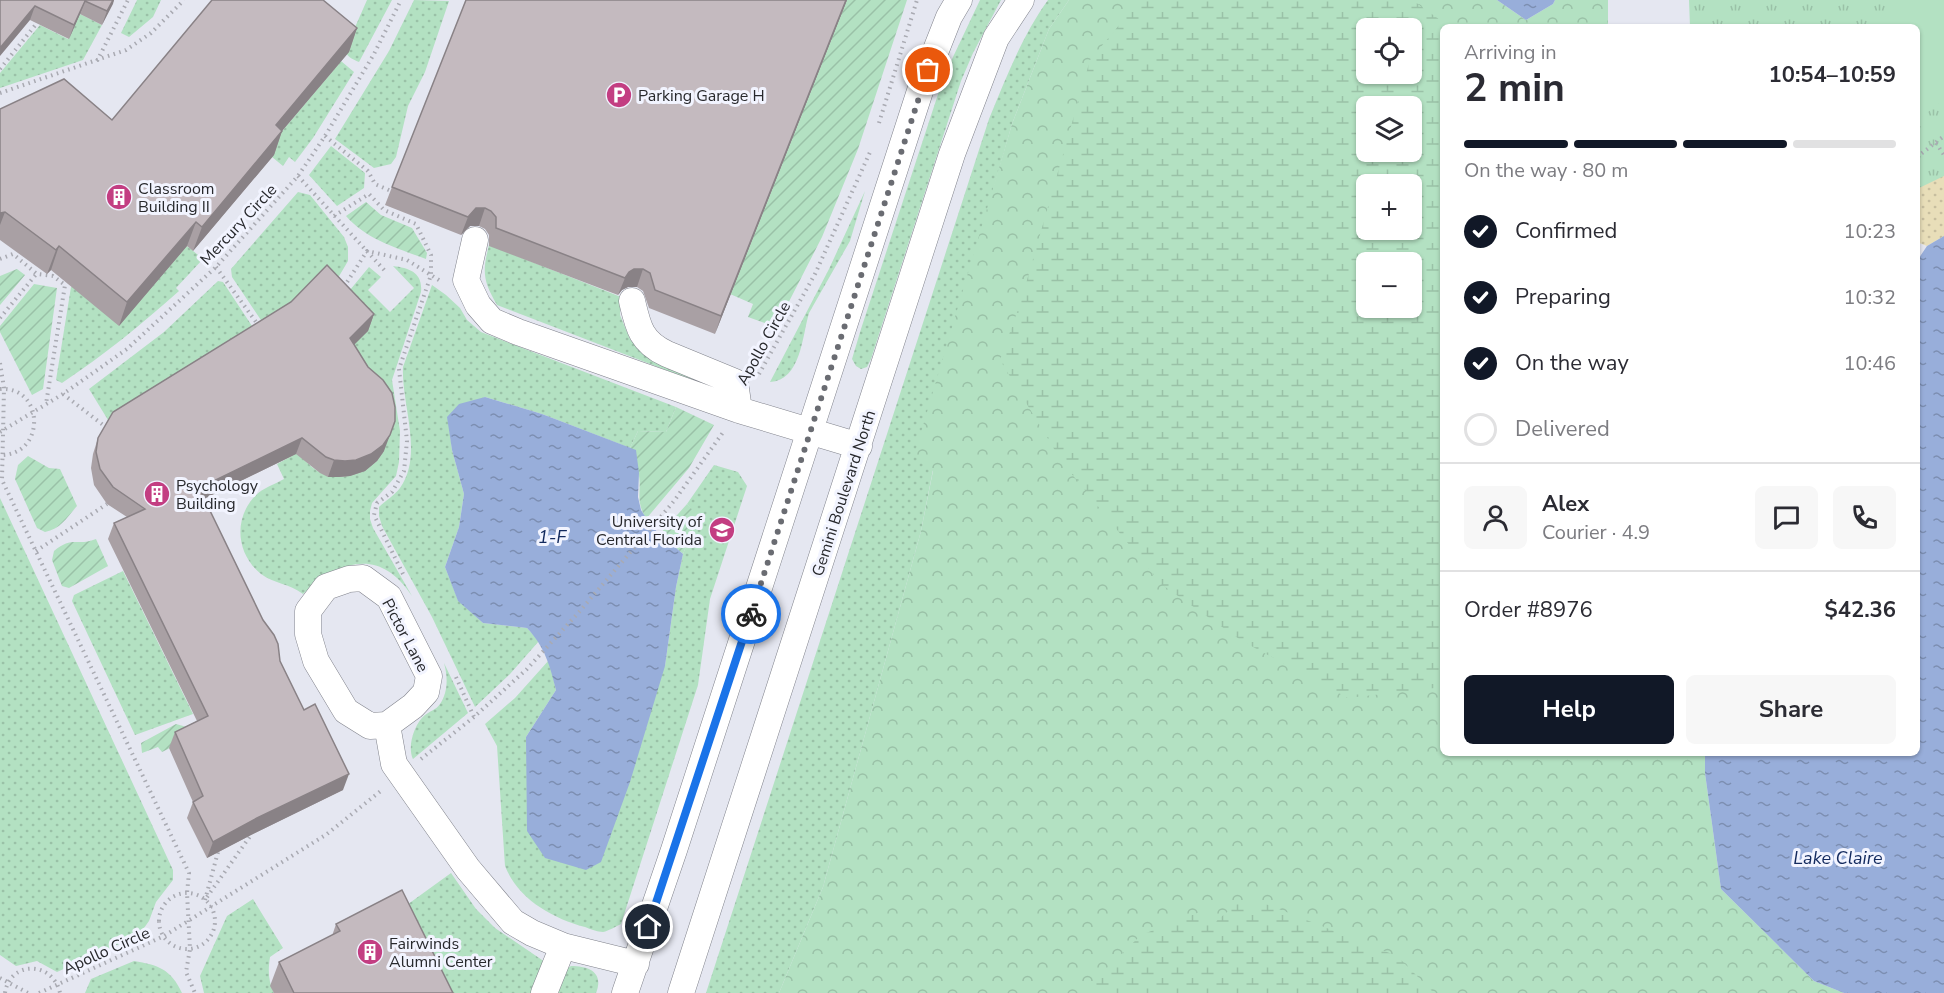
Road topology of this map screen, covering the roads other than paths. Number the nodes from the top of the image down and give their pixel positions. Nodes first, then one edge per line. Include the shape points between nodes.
1 (959, 0) edge
2 (1021, 0) edge
3 (475, 240) dead end
4 (632, 301) dead end
5 (739, 410) junction
6 (810, 431) junction
7 (859, 446) junction
8 (387, 725) junction
9 (563, 946) junction
10 (636, 964) junction
11 (544, 993) edge
12 (625, 993) edge
13 (681, 993) edge

1 - 6 street via 921,88
2 - 7 street, Gemini Boulevard North via 996,38 952,154
3 - 5 street via 466,280 478,305 492,321
4 - 5 street via 637,326 647,342 735,382
5 - 6 street
6 - 7 street
6 - 10 street
7 - 13 street, Gemini Boulevard North
8 - 8 street, Pictor Lane via 426,692 429,676 389,597 363,579 326,587 308,611 308,634 316,661 346,711 370,726
8 - 9 street via 394,764 468,869 513,922
9 - 10 street
9 - 11 street
10 - 12 street

